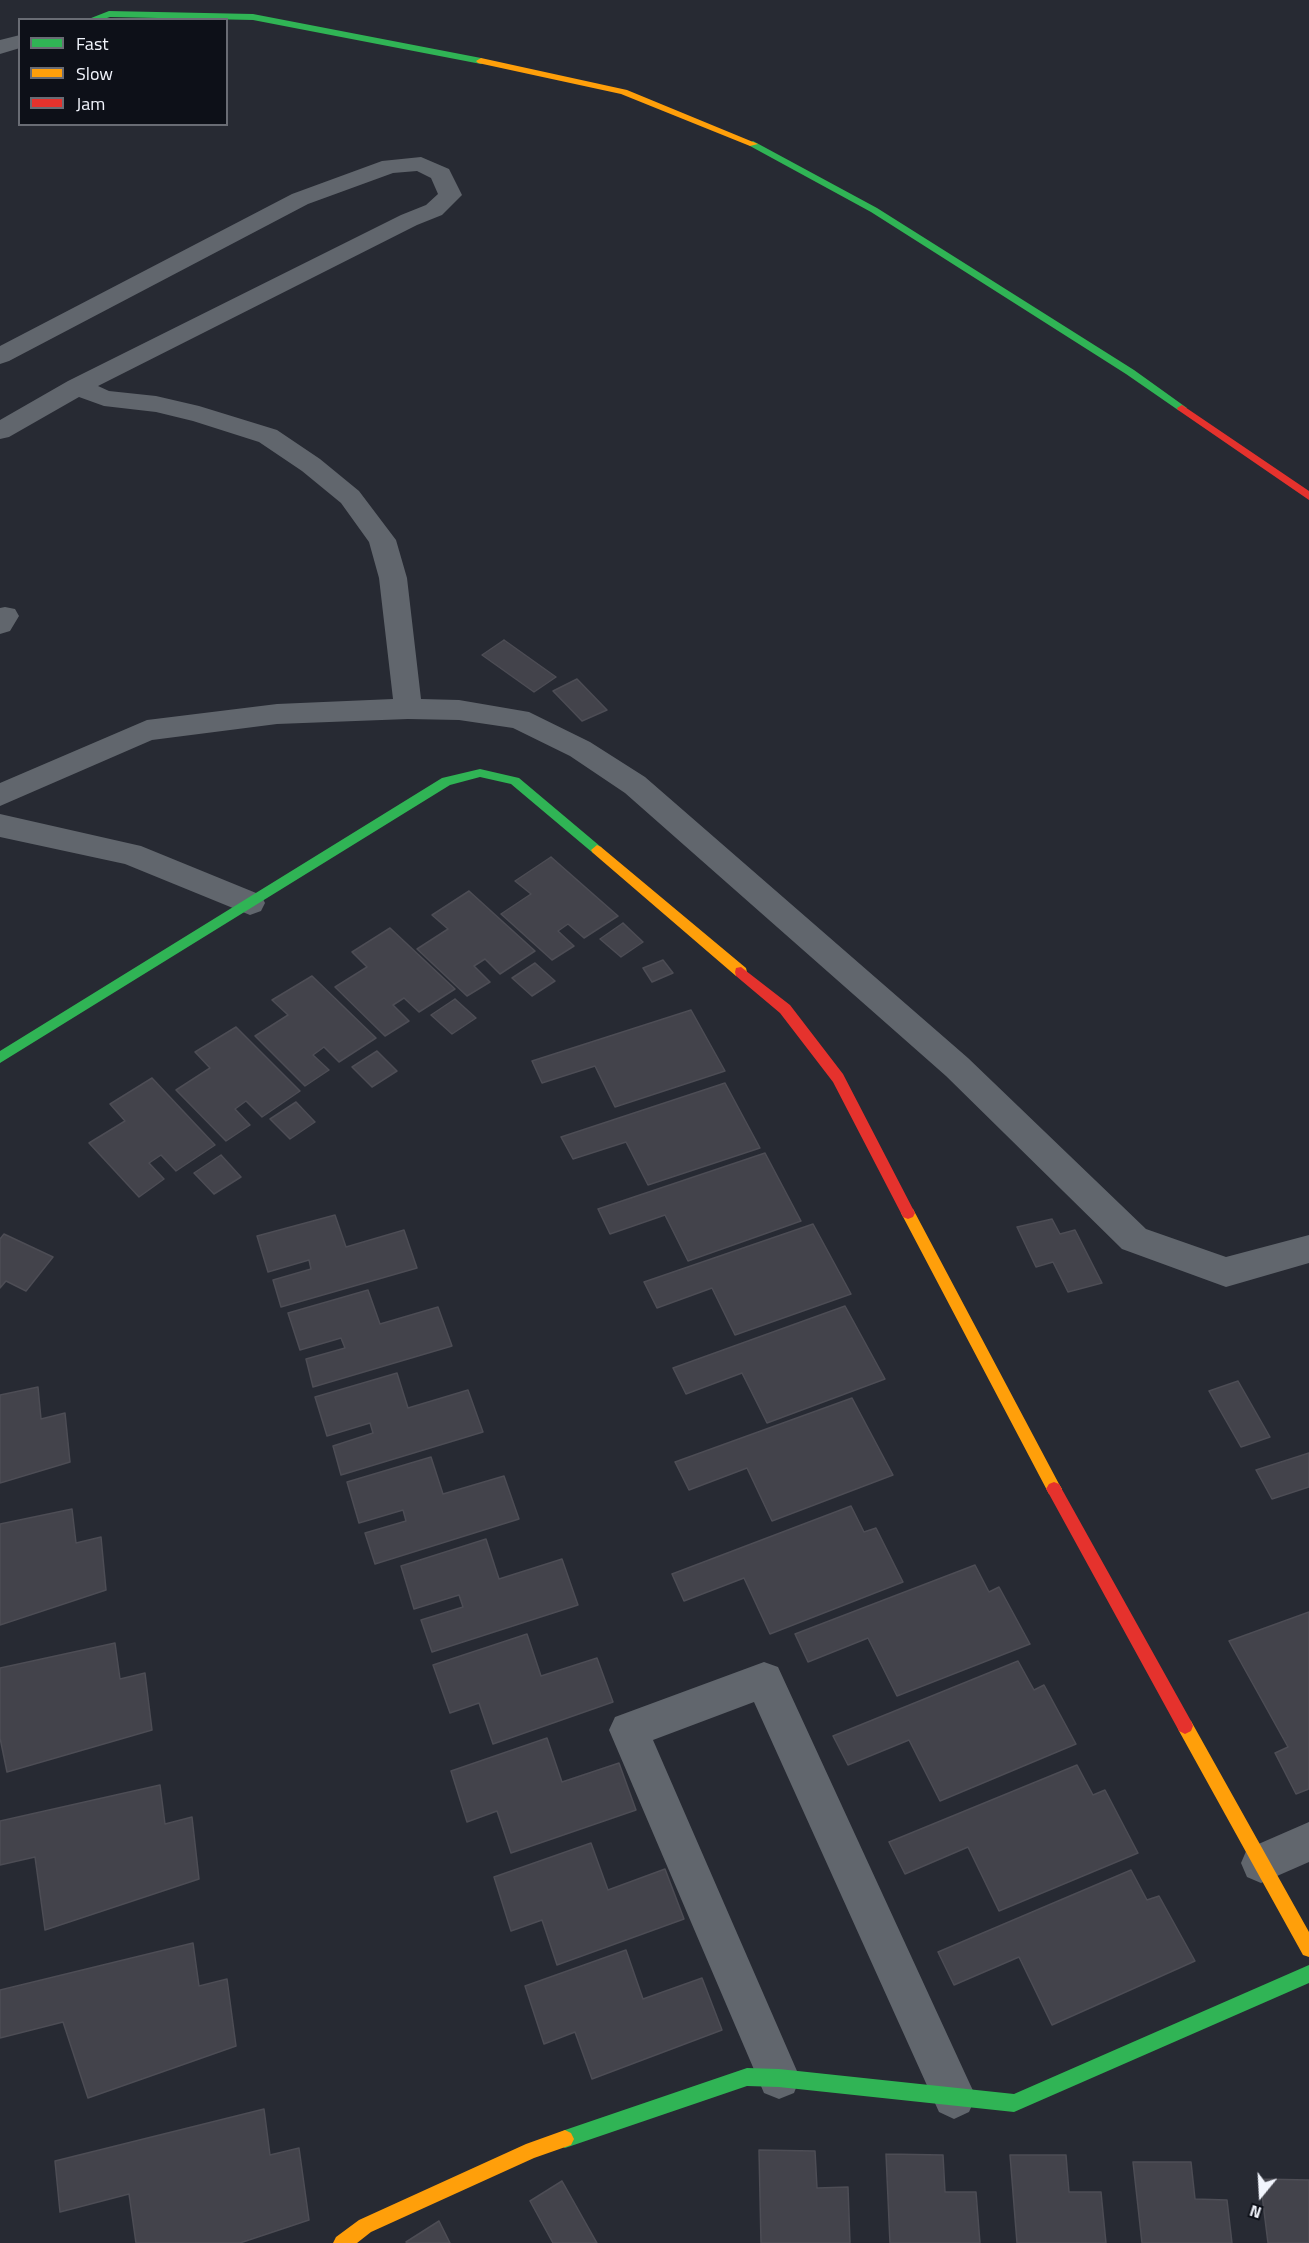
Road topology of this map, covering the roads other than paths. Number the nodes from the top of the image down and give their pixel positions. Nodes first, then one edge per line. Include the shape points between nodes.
1 (97, 18) edge
2 (18, 42) edge
3 (0, 47) edge
4 (0, 357) edge
5 (77, 387) junction
6 (0, 431) edge
7 (1309, 496) edge
8 (408, 709) junction
9 (0, 795) edge
10 (0, 825) edge
11 (250, 903) junction
12 (0, 1058) edge
13 (1309, 1249) edge
14 (1309, 1842) edge
15 (1261, 1863) junction
16 (1309, 1949) edge
17 (1309, 1974) edge
18 (779, 2078) junction
19 (954, 2097) junction
20 (342, 2243) edge

1 - 7 street via 110,14 265,19 624,92 741,137 874,210 1111,359
2 - 3 street
4 - 5 street via 300,200 390,166 421,164 441,174 450,195 434,210
5 - 6 street
5 - 8 street via 104,398 199,414 268,436 350,497 382,540 390,568
8 - 9 street via 277,714 147,730
8 - 13 street via 459,710 519,719 580,749 635,785 957,1067 1134,1239 1226,1272
10 - 11 street via 130,854
11 - 12 street
11 - 15 street via 446,781 480,773 515,781 785,1010 838,1078 1030,1446
14 - 15 street
15 - 16 street
17 - 19 street via 1014,2103
18 - 19 street
18 - 19 street via 629,1730 764,1680
18 - 20 street via 747,2077 531,2150 365,2226

